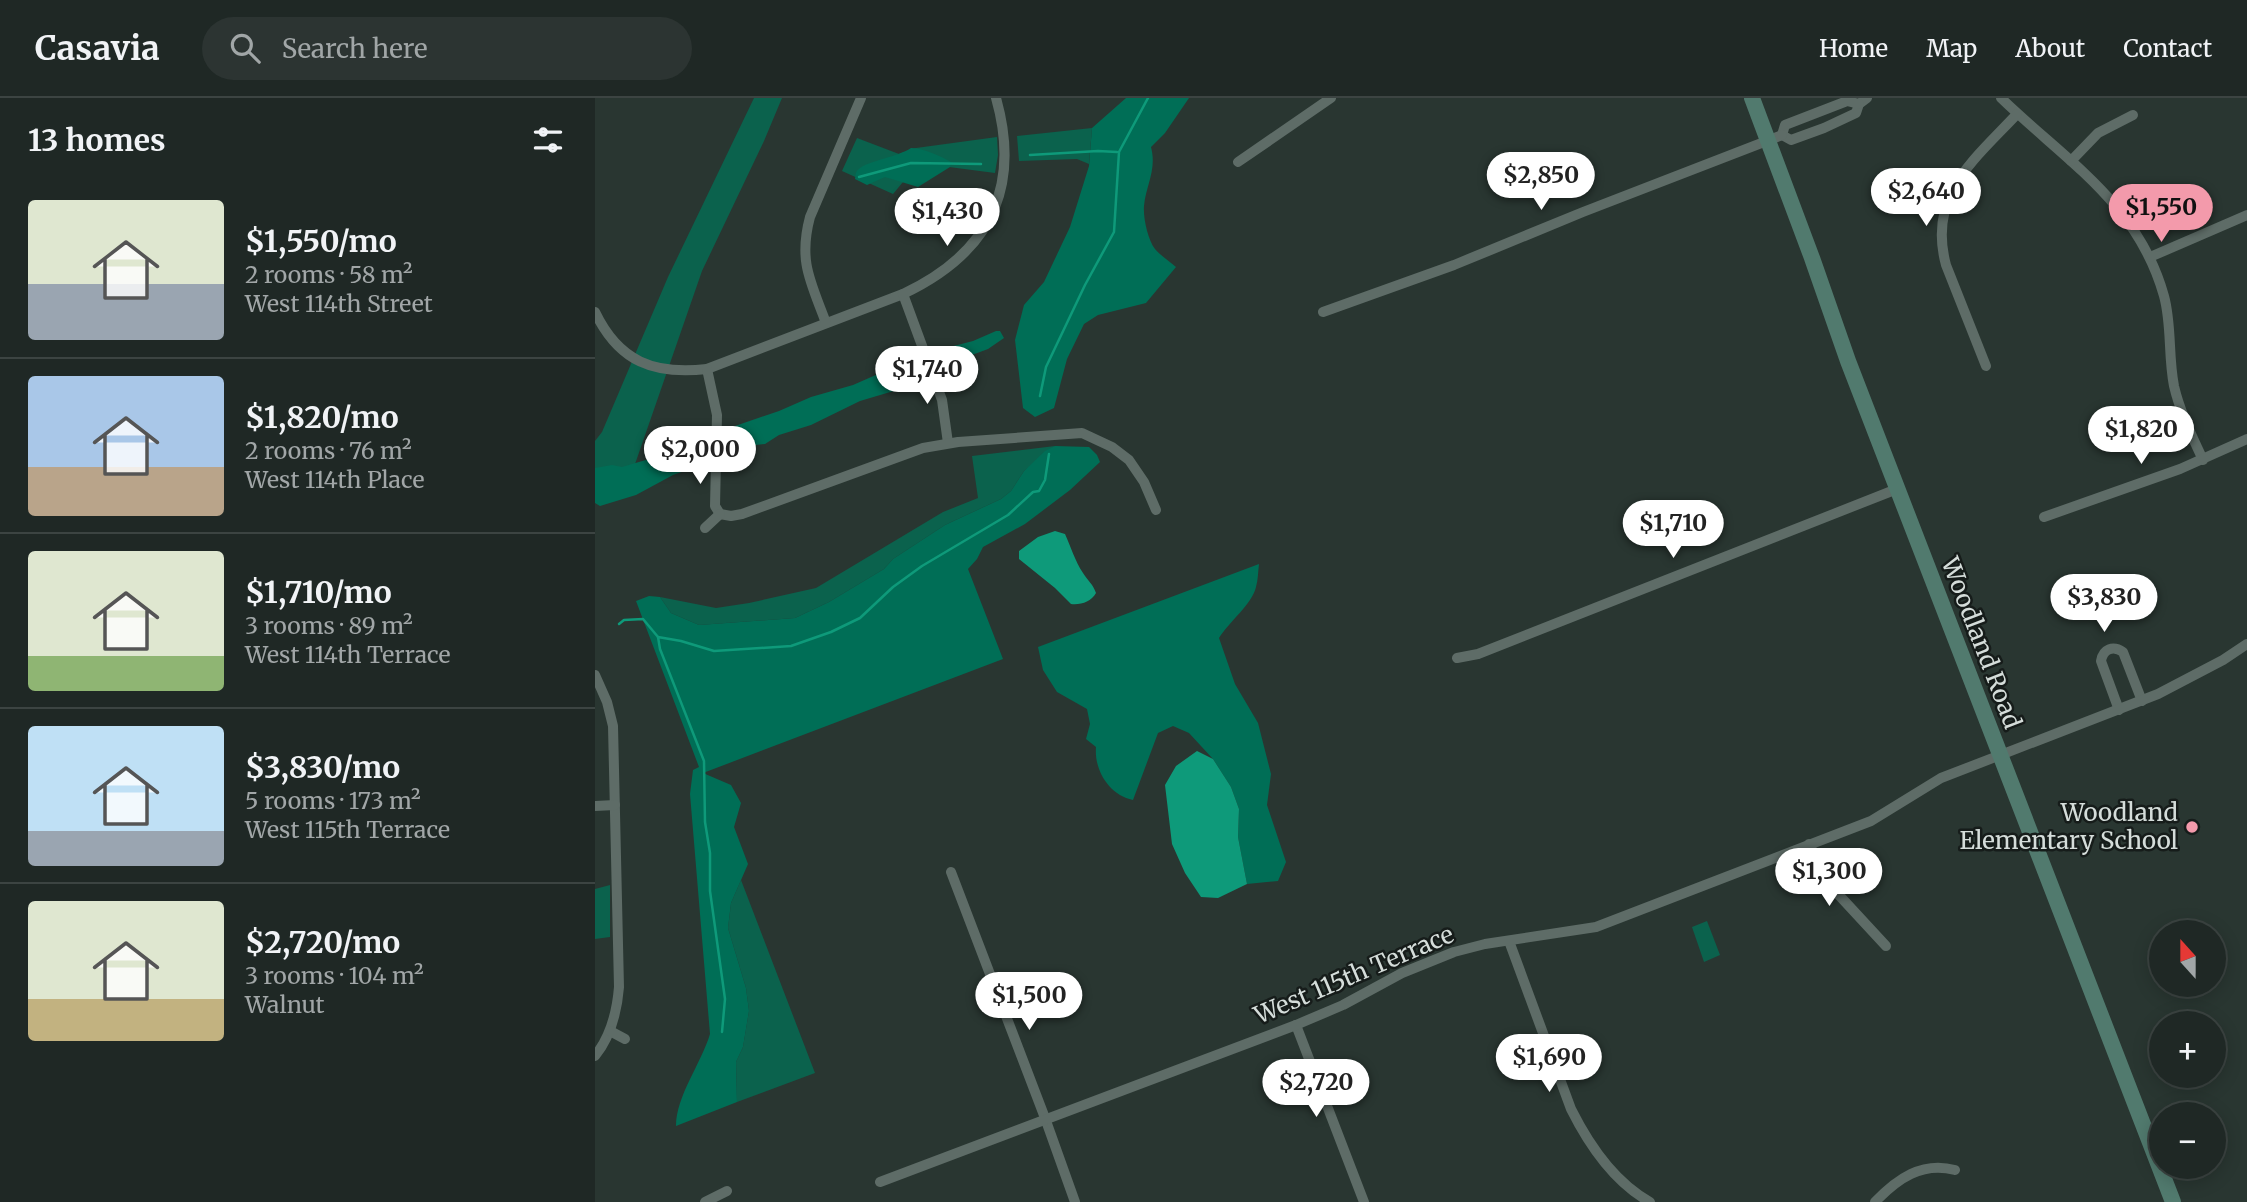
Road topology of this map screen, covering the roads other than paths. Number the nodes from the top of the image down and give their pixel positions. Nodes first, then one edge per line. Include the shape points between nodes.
1 (860, 98) edge
2 (996, 98) edge
3 (1331, 98) edge
4 (1752, 98) edge
5 (2001, 98) edge
6 (1863, 101) edge
7 (2017, 114) junction
8 (2133, 115) dead end
9 (1775, 138) junction
10 (2071, 161) junction
11 (1238, 162) dead end
12 (2247, 215) edge
13 (2150, 257) junction
14 (903, 294) junction
15 (595, 312) edge
16 (1323, 312) dead end
17 (827, 323) junction
18 (1986, 366) dead end
19 (707, 369) junction
20 (2247, 439) edge
21 (948, 443) junction
22 (2203, 460) junction
23 (1898, 489) junction
24 (1156, 510) dead end
25 (720, 514) junction
26 (2044, 517) dead end
27 (705, 528) dead end
28 (2247, 644) edge
29 (1457, 658) dead end
30 (595, 675) edge
31 (2142, 701) junction
32 (2119, 710) junction
33 (2000, 755) junction
34 (615, 805) junction
35 (595, 806) edge
36 (1809, 844) junction
37 (951, 872) dead end
38 (1509, 941) junction
39 (1886, 946) dead end
40 (1296, 1024) junction
41 (610, 1031) junction
42 (625, 1039) dead end
43 (595, 1056) edge
44 (1045, 1118) junction
45 (1955, 1170) dead end
46 (880, 1182) dead end
47 (727, 1191) dead end
48 (705, 1202) edge
49 (1075, 1202) edge
50 (1364, 1202) edge
51 (1650, 1202) edge
52 (1875, 1202) edge
53 (2173, 1202) edge

1 - 17 street via 804,238 808,277
2 - 14 street via 1005,137 1005,172 997,203 978,238 954,264
3 - 11 street
4 - 9 main road, Woodland Road
5 - 7 street
6 - 9 street via 1847,101 1786,125
6 - 9 street via 1856,113 1824,128 1791,139
7 - 10 street
7 - 18 street via 1953,186 1942,219 1946,265
8 - 10 street via 2098,133
9 - 16 street
9 - 23 main road, Woodland Road via 1848,361
10 - 13 street via 2123,212
12 - 13 street
13 - 22 street via 2168,314 2180,407
14 - 17 street
14 - 21 street via 941,400
15 - 19 street via 613,341 633,358 670,372
17 - 19 street
19 - 25 street via 717,415 715,506
20 - 22 street
21 - 24 street via 1082,433 1129,460
21 - 25 street via 743,514
22 - 26 street
23 - 29 street via 1478,654
23 - 33 main road, Woodland Road
25 - 27 street
28 - 31 street, West 115th Terrace via 2179,685
30 - 34 street via 613,726
31 - 32 street, West 115th Terrace
31 - 32 street via 2123,652 2110,649 2101,661
32 - 33 street, West 115th Terrace
33 - 36 street, West 115th Terrace via 1941,778 1871,821
33 - 53 main road, Woodland Road
34 - 35 street
34 - 41 street via 619,987
36 - 38 street, West 115th Terrace via 1596,927
36 - 39 street via 1837,893
37 - 44 street
38 - 40 street, West 115th Terrace via 1454,952
38 - 51 street via 1582,1130 1626,1186
40 - 44 street, West 115th Terrace
40 - 50 street
41 - 42 street
41 - 43 street
44 - 46 street, West 115th Terrace
44 - 49 street
45 - 52 street via 1926,1167 1908,1174
47 - 48 street

